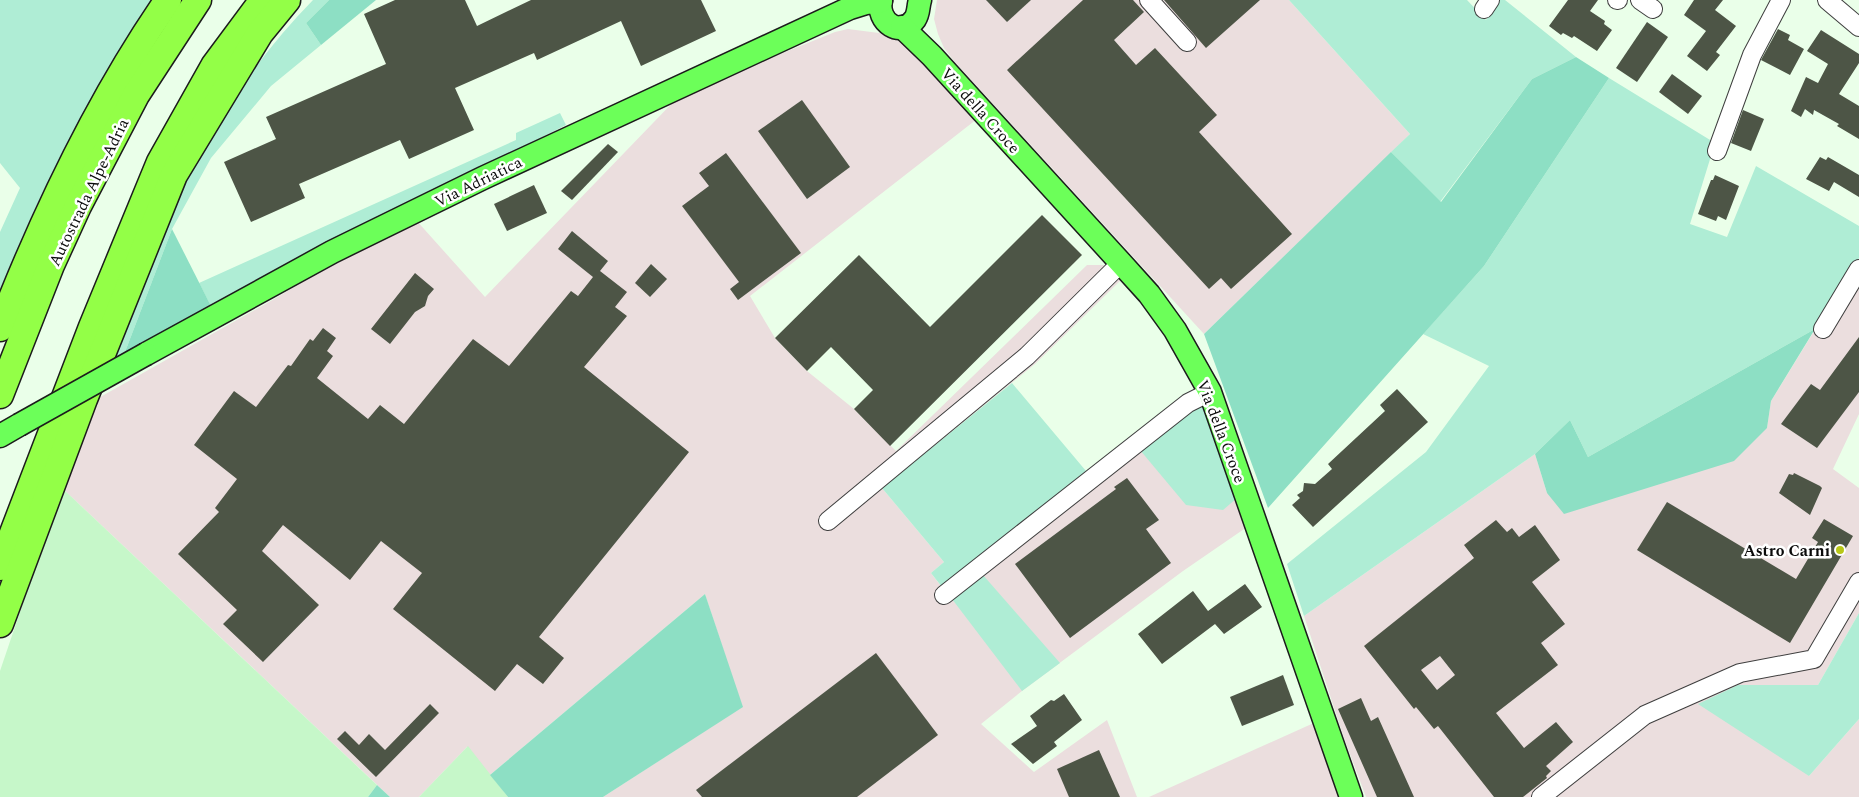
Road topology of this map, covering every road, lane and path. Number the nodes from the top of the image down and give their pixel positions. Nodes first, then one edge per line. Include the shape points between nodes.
1 (168, 0) edge
2 (198, 0) edge
3 (263, 0) edge
4 (287, 0) edge
5 (304, 0) edge
6 (881, 0) edge
7 (1149, 0) edge
8 (1781, 0) edge
9 (1828, 0) edge
10 (911, 12) edge
11 (818, 23) junction
12 (1859, 27) edge
13 (1187, 42) dead end
14 (228, 85) junction
15 (1717, 151) dead end
16 (1121, 264) junction
17 (1859, 269) edge
18 (0, 328) edge
19 (1823, 330) dead end
20 (1210, 392) junction
21 (0, 396) edge
22 (0, 436) edge
23 (828, 521) dead end
24 (0, 567) edge
25 (1859, 582) edge
26 (944, 595) dead end
27 (0, 624) edge
28 (1351, 797) edge
29 (1541, 797) edge

1 - 18 highway, Autostrada Alpe-Adria via 84,139 26,262
2 - 21 highway, Autostrada Alpe-Adria via 136,95 78,206 50,265
3 - 24 highway via 214,66 160,162 92,326
4 - 14 highway via 260,33
5 - 14 highway
6 - 10 main road, Via Adriatica via 880,13 888,24
6 - 11 main road, Via Adriatica via 850,8
7 - 13 street
8 - 15 street via 1752,55
9 - 12 street
10 - 11 main road, Via Adriatica
10 - 16 main road, Via della Croce via 932,56
11 - 22 main road, Via Adriatica, bridge via 332,252
14 - 27 highway via 174,175 84,398
16 - 20 main road, Via della Croce via 1176,330
16 - 23 street via 1028,356
17 - 19 street
20 - 26 street via 1188,403
20 - 28 main road, Via della Croce
25 - 29 street via 1814,659 1740,673 1645,714

